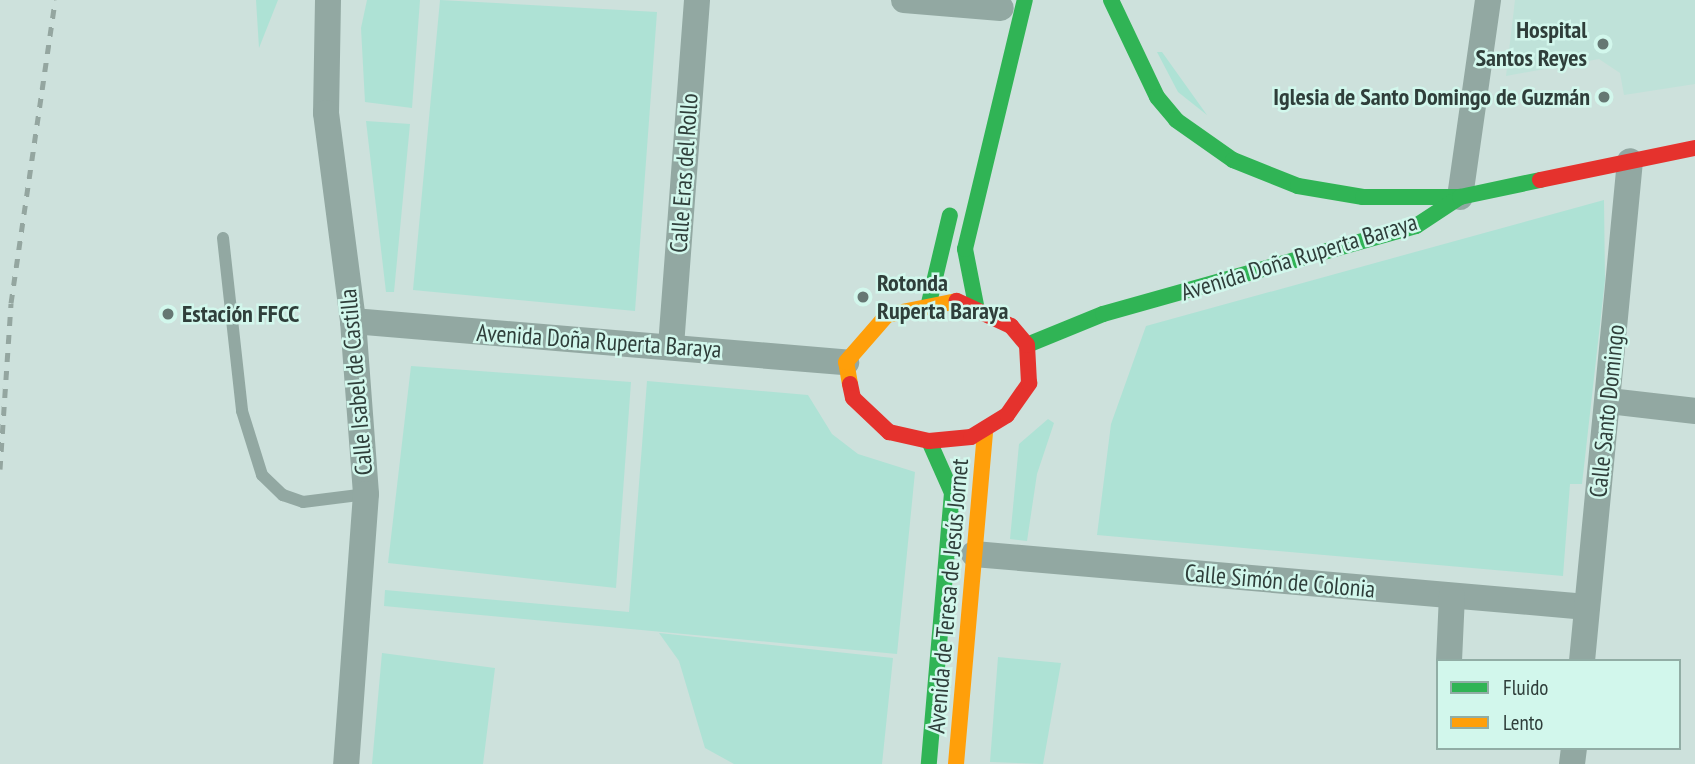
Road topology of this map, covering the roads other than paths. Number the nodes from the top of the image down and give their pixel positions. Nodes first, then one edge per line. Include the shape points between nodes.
1 (328, 0) edge
2 (697, 0) edge
3 (904, 0) edge
4 (1111, 0) edge
5 (1488, 0) edge
6 (1006, 10) edge
7 (1695, 148) edge
8 (1630, 162) junction
9 (956, 190) dead end
10 (1460, 197) junction
11 (223, 238) dead end
12 (929, 303) junction
13 (976, 305) junction
14 (353, 321) junction
15 (1027, 345) junction
16 (671, 346) junction
17 (846, 362) junction
18 (1609, 401) junction
19 (1695, 411) edge
20 (985, 432) junction
21 (929, 441) junction
22 (366, 494) junction
23 (974, 554) junction
24 (1452, 596) junction
25 (1587, 607) junction
26 (1449, 659) edge
27 (1582, 659) edge
28 (346, 764) edge
29 (929, 764) edge
30 (956, 764) edge

1 - 14 street, Calle Isabel de Castilla via 326,113
2 - 16 street, Calle Eras del Rollo
3 - 6 street
4 - 10 street via 1157,97 1177,120 1233,160 1298,186 1347,194
5 - 10 street
6 - 13 street via 965,249
7 - 8 street, Avenida Doña Ruperta Baraya
8 - 10 street, Avenida Doña Ruperta Baraya
8 - 18 street, Calle Santo Domingo
9 - 12 street
10 - 15 street, Avenida Doña Ruperta Baraya via 1416,226 1104,314
11 - 22 lane via 242,411 262,475 283,495 303,502
12 - 13 street
12 - 17 street via 877,321
13 - 15 street
14 - 16 street, Avenida Doña Ruperta Baraya
14 - 22 street, Calle Isabel de Castilla
15 - 20 street via 1028,383 1007,415
16 - 17 street, Avenida Doña Ruperta Baraya
17 - 21 street via 853,398 868,418 889,432
18 - 19 street
18 - 25 street, Calle Santo Domingo
20 - 21 street
20 - 23 street, Avenida de Teresa de Jesús Jornet
21 - 29 street, Avenida de Teresa de Jesús Jornet via 952,493
22 - 28 street, Calle Isabel de Castilla
23 - 24 street, Calle Simón de Colonia
23 - 30 street, Avenida de Teresa de Jesús Jornet
24 - 25 street, Calle Simón de Colonia
24 - 26 street
25 - 27 street, Calle Santo Domingo

